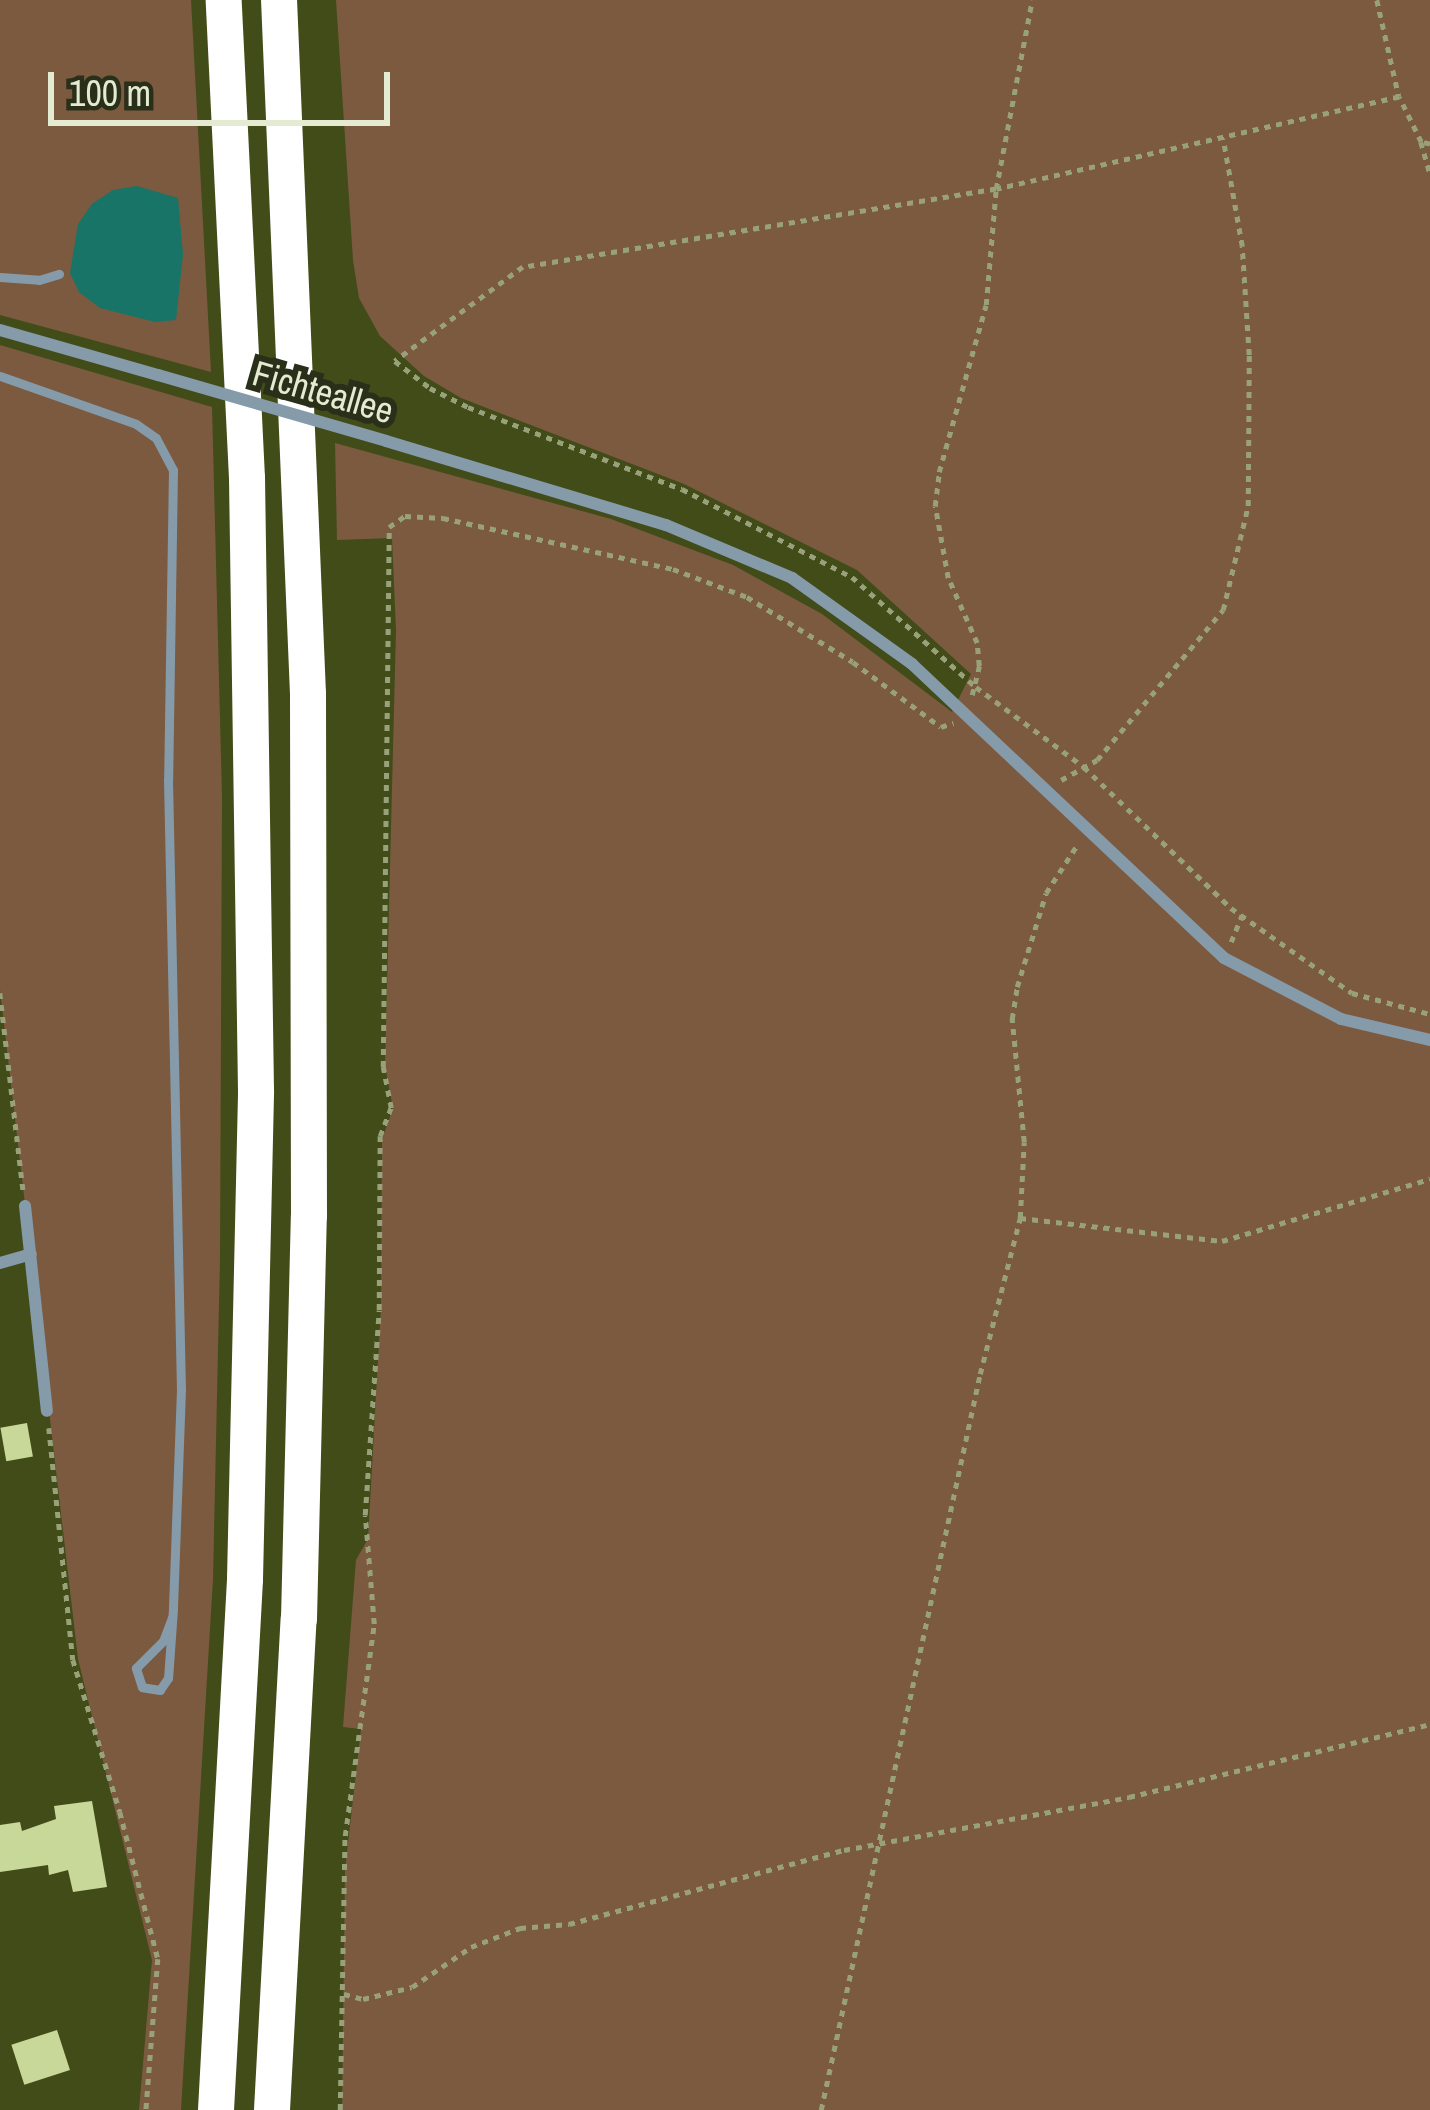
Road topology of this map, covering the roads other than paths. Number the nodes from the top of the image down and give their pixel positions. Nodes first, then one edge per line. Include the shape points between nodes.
1 (224, 0) edge
2 (278, 0) edge
3 (58, 274) dead end
4 (0, 277) edge
5 (0, 330) edge
6 (0, 376) edge
7 (1430, 1040) edge
8 (25, 1206) road end
9 (31, 1254) junction
10 (0, 1262) edge
11 (47, 1411) road end
12 (172, 1618) junction
13 (216, 2110) edge
14 (272, 2110) edge

1 - 13 highway via 247,478 256,1091 245,1580
2 - 14 highway via 307,672 310,1170 298,1619
3 - 4 lane
5 - 7 street, Fichteallee, bridge via 630,513 748,556 873,633 1224,958 1341,1018
6 - 12 lane via 136,424 156,438 173,470 168,780 182,1258
8 - 9 street
9 - 10 street
9 - 11 street
12 - 12 lane via 167,1684 142,1688 136,1668 163,1641

